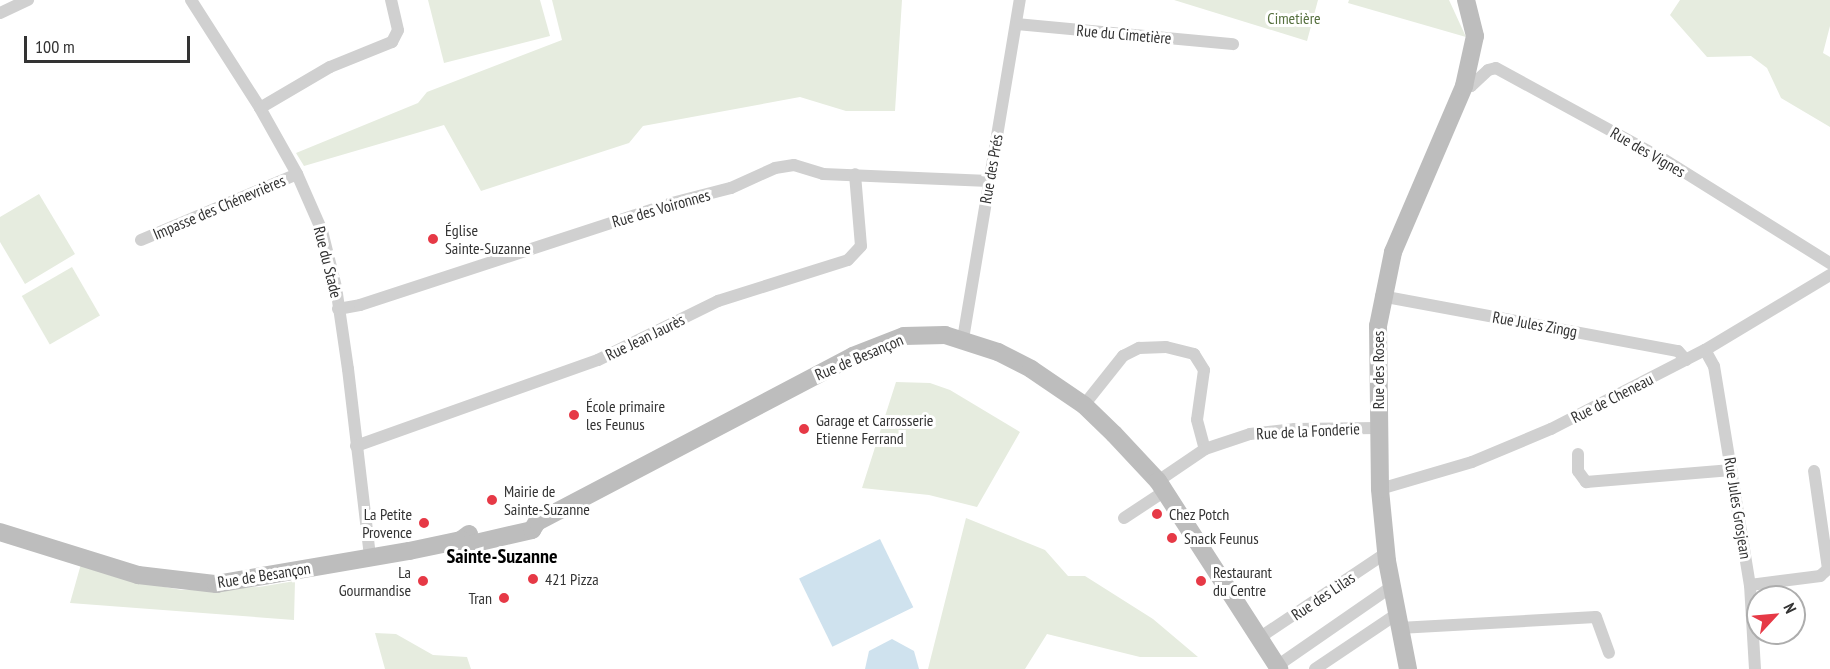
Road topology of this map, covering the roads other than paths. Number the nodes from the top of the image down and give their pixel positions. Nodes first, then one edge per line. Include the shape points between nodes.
1 (28, 0) edge
2 (191, 0) edge
3 (391, 0) edge
4 (1020, 0) edge
5 (1466, 0) edge
6 (0, 13) edge
7 (1016, 24) junction
8 (1233, 44) dead end
9 (1464, 86) junction
10 (260, 108) junction
11 (297, 174) junction
12 (855, 174) junction
13 (989, 181) junction
14 (141, 240) dead end
15 (1830, 263) edge
16 (1830, 275) edge
17 (1381, 296) junction
18 (338, 309) junction
19 (963, 339) junction
20 (1705, 350) junction
21 (1686, 360) junction
22 (1084, 405) junction
23 (1378, 428) junction
24 (356, 446) junction
25 (1205, 449) junction
26 (1578, 454) dead end
27 (1732, 470) junction
28 (1814, 471) dead end
29 (1162, 486) junction
30 (1380, 489) junction
31 (1124, 518) dead end
32 (0, 532) edge
33 (1386, 554) junction
34 (370, 557) junction
35 (1750, 585) joint
36 (1391, 587) junction
37 (1398, 621) junction
38 (1259, 638) junction
39 (1754, 645) edge
40 (1609, 653) dead end
41 (1278, 668) edge
42 (1315, 669) edge
43 (1408, 669) edge
44 (1755, 669) edge

1 - 6 street
2 - 10 street, Rue du Stade
3 - 10 street via 398,30 392,42 330,67
4 - 7 street, Rue des Prés
5 - 9 main road, Rue des Roses via 1475,36
7 - 8 street, Rue du Cimetière
7 - 13 street, Rue des Prés
9 - 15 street, Rue des Vignes via 1471,86 1488,70 1496,68 1665,160
9 - 17 main road, Rue des Roses via 1393,252
10 - 11 street, Rue du Stade
11 - 14 street, Impasse des Chénevrières
11 - 18 street, Rue du Stade via 322,231
12 - 13 street, Rue des Voironnes
12 - 18 street, Rue des Voironnes via 823,174 794,165 761,172 731,188
12 - 24 street, Rue Jean Jaurès via 861,246 848,260 718,301 598,360
13 - 19 street, Rue des Prés
16 - 20 street, Rue de Cheneau
17 - 21 street, Rue Jules Zingg via 1678,351
17 - 23 main road, Rue des Roses
18 - 24 street, Rue du Stade
19 - 22 main road, Rue de Besançon via 1031,369
19 - 34 main road, Rue de Besançon via 914,334 853,356 537,522 532,530 467,545 461,540
20 - 21 street, Rue de Cheneau
20 - 27 street, Rue Jules Grosjean via 1714,366
21 - 30 street, Rue de Cheneau via 1472,462
22 - 25 street via 1123,356 1138,348 1166,347 1194,354 1204,370 1197,420
22 - 29 main road, Rue de Besançon
23 - 25 street, Rue de la Fonderie via 1268,431
23 - 30 main road, Rue des Roses
24 - 34 street, Rue du Stade
25 - 29 street, Rue de la Fonderie
26 - 27 street via 1578,471 1586,482
27 - 35 street, Rue Jules Grosjean
28 - 35 street via 1828,569 1820,576
29 - 31 street, Rue de la Fonderie
29 - 38 main road, Rue de Besançon
30 - 33 main road, Rue des Roses
32 - 34 main road, Rue de Besançon via 138,575 185,584 245,581
33 - 36 main road, Rue des Roses
33 - 38 street, Rue des Lilas
36 - 37 main road, Rue des Roses
36 - 41 street
37 - 40 street via 1596,616
37 - 42 street
37 - 43 main road, Rue des Roses
38 - 41 main road, Rue de Besançon
39 - 44 street, Rue Jules Grosjean

